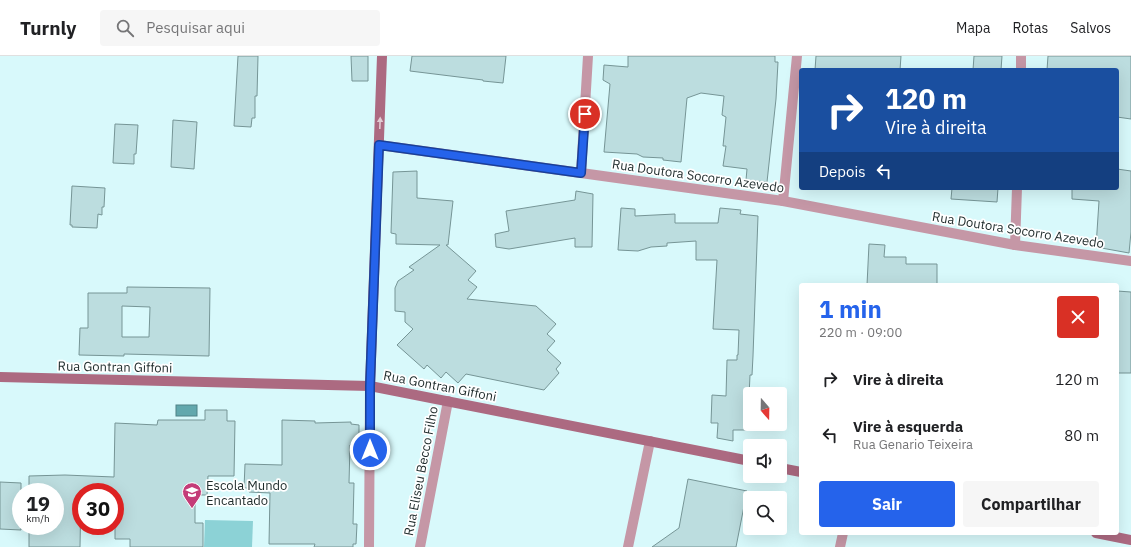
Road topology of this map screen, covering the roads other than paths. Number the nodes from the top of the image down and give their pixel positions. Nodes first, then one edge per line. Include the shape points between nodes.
1 (382, 56) edge
2 (588, 56) edge
3 (797, 56) edge
4 (1021, 56) edge
5 (1021, 68) edge
6 (379, 145) junction
7 (581, 173) junction
8 (1017, 190) edge
9 (783, 201) junction
10 (1015, 245) junction
11 (1131, 261) edge
12 (0, 377) edge
13 (370, 386) junction
14 (448, 400) junction
15 (650, 441) junction
16 (743, 460) edge
17 (787, 469) edge
18 (799, 472) edge
19 (843, 535) edge
20 (1106, 535) edge
21 (1131, 540) edge
22 (368, 547) edge
23 (420, 547) edge
24 (628, 547) edge
25 (840, 547) edge

6 -> 1 street
2 - 7 street
3 - 9 street
4 - 5 street
6 - 7 street, Rua Doutora Socorro Azevedo
6 - 13 street
7 - 9 street, Rua Doutora Socorro Azevedo
8 - 10 street
9 - 10 street, Rua Doutora Socorro Azevedo
10 - 11 street, Rua Doutora Socorro Azevedo
12 - 13 street, Rua Gontran Giffoni
13 - 14 street, Rua Gontran Giffoni
13 - 22 street
14 - 15 street, Rua Gontran Giffoni
14 - 23 street, Rua Eliseu Becco Filho
15 - 16 street, Rua Gontran Giffoni
15 - 24 street
17 - 18 street
19 - 25 street
20 - 21 street

